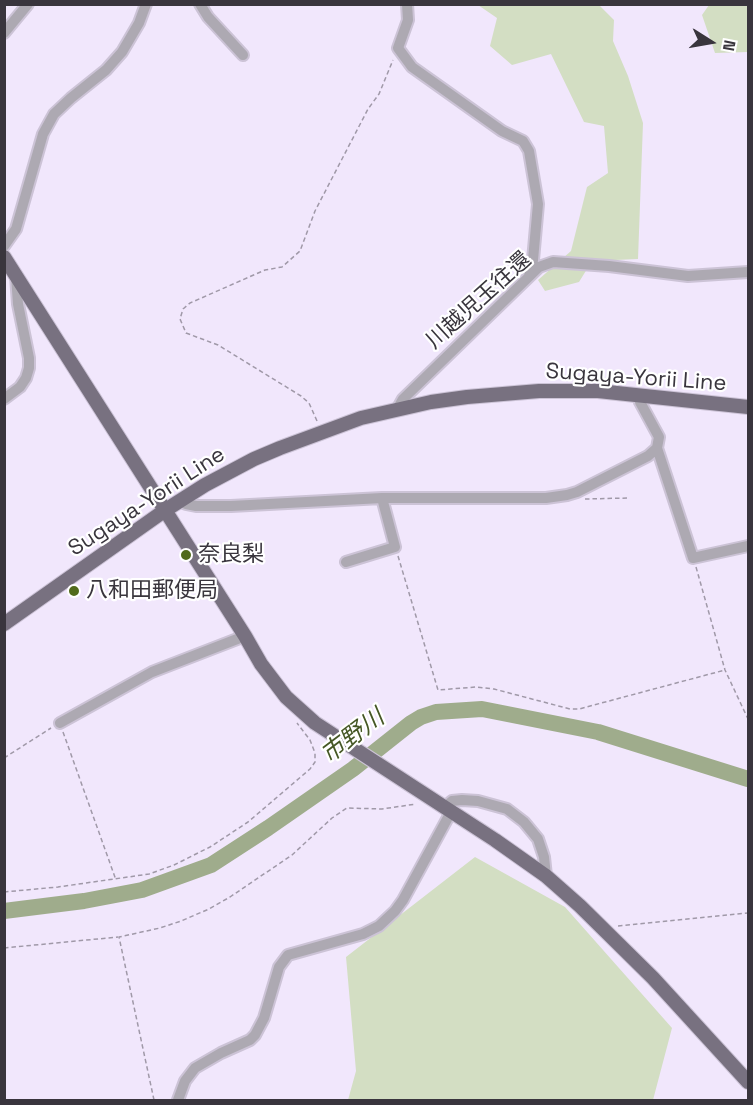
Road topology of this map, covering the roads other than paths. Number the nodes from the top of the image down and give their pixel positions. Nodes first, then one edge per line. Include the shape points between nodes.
1 (28, 4) edge
2 (146, 4) edge
3 (200, 4) edge
4 (407, 4) edge
5 (4, 33) edge
6 (243, 55) dead end
7 (4, 246) edge
8 (4, 257) edge
9 (748, 272) edge
10 (16, 276) junction
11 (529, 277) junction
12 (639, 396) junction
13 (4, 399) edge
14 (748, 407) edge
15 (399, 408) junction
16 (657, 448) junction
17 (382, 498) junction
18 (180, 501) junction
19 (164, 511) junction
20 (748, 546) edge
21 (346, 562) dead end
22 (4, 624) edge
23 (245, 636) junction
24 (60, 723) road end
25 (444, 806) junction
26 (546, 876) junction
27 (748, 1082) edge
28 (178, 1101) edge

1 - 5 street
2 - 7 street via 117,58 54,114 43,134 16,229
3 - 6 street
4 - 11 street via 408,20 398,48 412,67 502,131 523,141 529,151 538,204
8 - 10 main road
9 - 11 street, 川越児玉往還 via 688,276 554,262 539,267
10 - 13 street via 29,368 20,387
10 - 19 main road
11 - 15 street, 川越児玉往還 via 403,399
12 - 14 main road, Sugaya-Yorii Line
12 - 15 main road, Sugaya-Yorii Line via 539,391
12 - 16 street via 659,437
15 - 18 main road, Sugaya-Yorii Line via 322,431 254,459
16 - 17 street via 567,495
16 - 20 street via 693,558
17 - 18 street via 212,506
17 - 21 street via 395,547
18 - 19 main road, Sugaya-Yorii Line
19 - 22 main road, Sugaya-Yorii Line
19 - 23 main road
23 - 24 street via 152,672
23 - 25 main road via 261,664 299,711
25 - 26 main road
25 - 26 street via 462,800 507,809 538,839
25 - 28 street via 404,900 395,911 363,934 288,955 279,967 255,1035 195,1068
26 - 27 main road via 607,931

